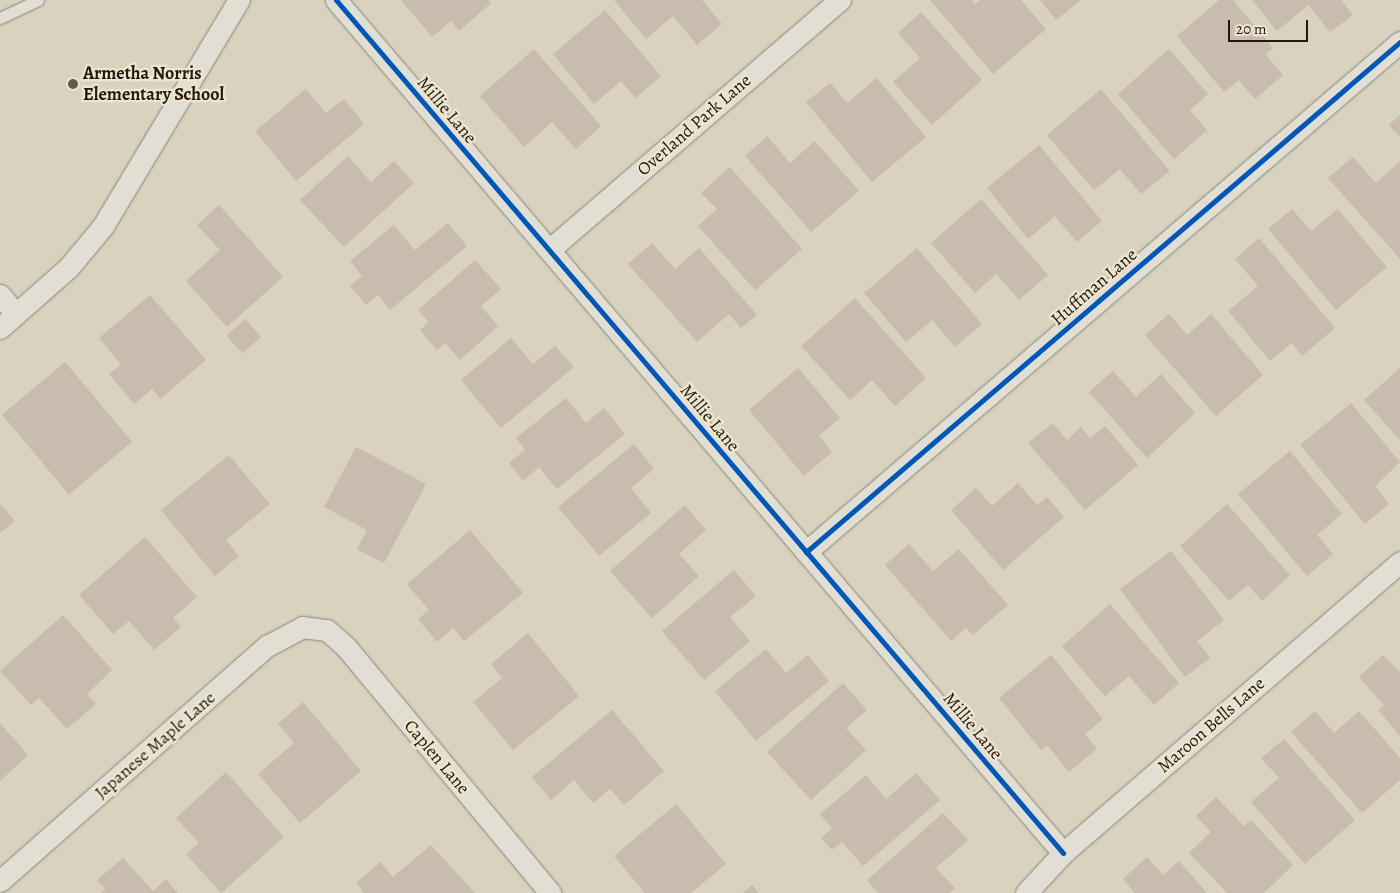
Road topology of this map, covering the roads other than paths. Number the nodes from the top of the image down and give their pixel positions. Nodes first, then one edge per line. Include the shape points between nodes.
1 (38, 0) edge
2 (239, 0) edge
3 (336, 0) edge
4 (840, 0) edge
5 (0, 18) edge
6 (1400, 42) edge
7 (549, 250) junction
8 (0, 295) edge
9 (16, 314) junction
10 (0, 328) edge
11 (806, 552) junction
12 (1400, 562) edge
13 (318, 627) joint
14 (1063, 853) junction
15 (0, 880) edge
16 (550, 893) edge
17 (1026, 893) edge

1 - 5 lane
2 - 9 street via 103,226 69,267
3 - 7 street, Millie Lane
4 - 7 street, Overland Park Lane
6 - 11 street, Huffman Lane
7 - 11 street, Millie Lane
8 - 9 street
9 - 10 street
11 - 14 street, Millie Lane
12 - 14 street, Maroon Bells Lane
13 - 15 street, Japanese Maple Lane via 293,630 267,646
13 - 16 street, Caplen Lane via 346,647
14 - 17 street, Maroon Bells Lane

